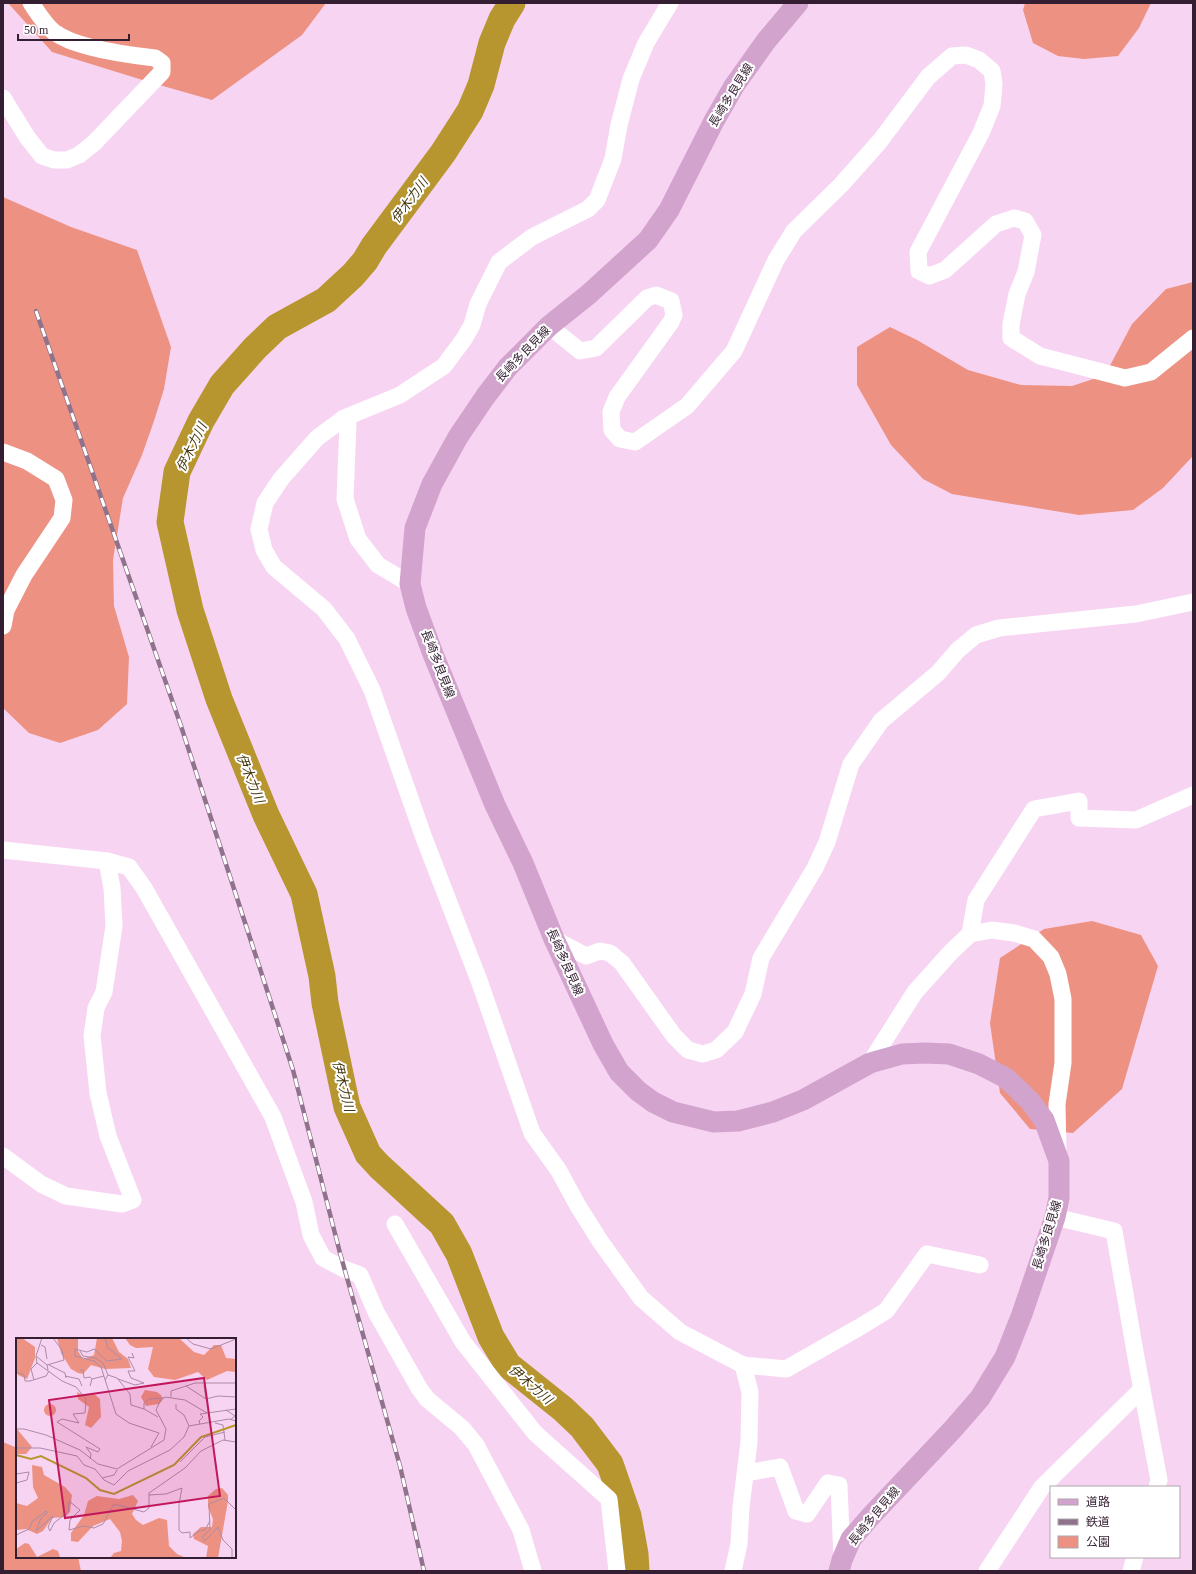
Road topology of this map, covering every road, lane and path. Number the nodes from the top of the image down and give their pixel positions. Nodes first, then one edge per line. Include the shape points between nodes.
1 (31, 3) edge
2 (670, 3) edge
3 (798, 3) edge
4 (3, 98) edge
5 (549, 326) junction
6 (1193, 338) edge
7 (344, 418) junction
8 (3, 452) edge
9 (410, 584) junction
10 (1193, 602) edge
11 (3, 626) edge
12 (1193, 795) edge
13 (3, 850) edge
14 (107, 861) junction
15 (970, 934) junction
16 (554, 939) junction
17 (870, 1063) junction
18 (3, 1156) edge
19 (1059, 1161) junction
20 (1055, 1217) junction
21 (395, 1224) dead end
22 (980, 1265) dead end
23 (743, 1365) junction
24 (1142, 1389) junction
25 (746, 1473) junction
26 (1157, 1486) edge
27 (1135, 1558) edge
28 (840, 1565) edge
29 (533, 1571) edge
30 (617, 1571) edge
31 (733, 1571) edge
32 (987, 1571) edge
33 (1131, 1571) edge

1 - 4 street via 53,32 66,40 84,46 155,58 162,63 162,72 94,144 67,160 54,160 42,156
2 - 7 street via 646,44 631,79 613,159 597,200 588,209 532,237 499,262 478,304 472,325 444,366 400,395
3 - 5 main road, 長崎多良見線 via 766,41 734,86 669,210 648,240 589,294
5 - 6 street via 580,351 596,348 647,298 656,295 671,300 674,315 671,322 617,397 611,412 612,430 620,439 635,442 687,406 734,351 776,260 794,231 841,186 880,141 928,77 952,56 966,55 979,60 992,71 992,106 981,133 918,252 919,271 929,276 945,270 996,224 1014,218 1025,221 1033,235 1026,272 1017,294 1011,338 1040,356 1124,378 1151,372
5 - 9 main road, 長崎多良見線 via 508,367 485,397 458,437 432,484 415,528
7 - 9 street via 348,423 345,499 358,539 378,565
7 - 23 street via 318,438 281,479 265,503 259,529 264,550 274,567 324,609 347,639 372,690 424,838 480,983 532,1133 559,1171 600,1241 641,1298 680,1332
8 - 11 street via 26,461 56,479 64,500 62,518 24,575 6,610
9 - 16 main road, 長崎多良見線 via 436,661
10 - 16 street via 1136,614 998,628 976,635 958,650 938,673 881,721 851,764 827,842 815,868 761,958 753,994 735,1032 716,1050 703,1054 688,1050 674,1036 622,963 610,953 600,951 586,956
12 - 15 street via 1136,820 1079,818 1079,801 1034,809 976,900
13 - 14 street
14 - 18 street via 112,888 114,926 104,992 96,1008 92,1036 98,1093 108,1136 134,1200 122,1204 66,1196 41,1184
14 - 29 street via 129,867 144,888 273,1117 304,1202 311,1235 323,1258 360,1275 376,1312 419,1388 427,1399 462,1428 476,1445 521,1530
15 - 17 street via 915,992
15 - 19 street via 992,930 1014,933 1034,940 1051,957 1058,974 1063,999 1063,1064 1057,1104
16 - 17 main road, 長崎多良見線 via 620,1072 638,1091 673,1112 714,1122 738,1121 773,1112 803,1100
17 - 19 main road, 長崎多良見線 via 902,1054 925,1053 949,1054 980,1064 1006,1078 1030,1101 1044,1120
19 - 20 main road, 長崎多良見線 via 1059,1198
20 - 24 street via 1114,1231
20 - 28 main road, 長崎多良見線 via 1005,1357 980,1398 851,1539
21 - 30 street via 463,1342 535,1433 609,1499
22 - 23 street via 927,1254 886,1311 858,1328 786,1369
23 - 25 street via 750,1392
24 - 26 street via 1159,1480
24 - 32 street via 1042,1487
25 - 28 street via 780,1467 796,1511 807,1514 828,1483 839,1485
25 - 31 street via 739,1544
27 - 33 street

